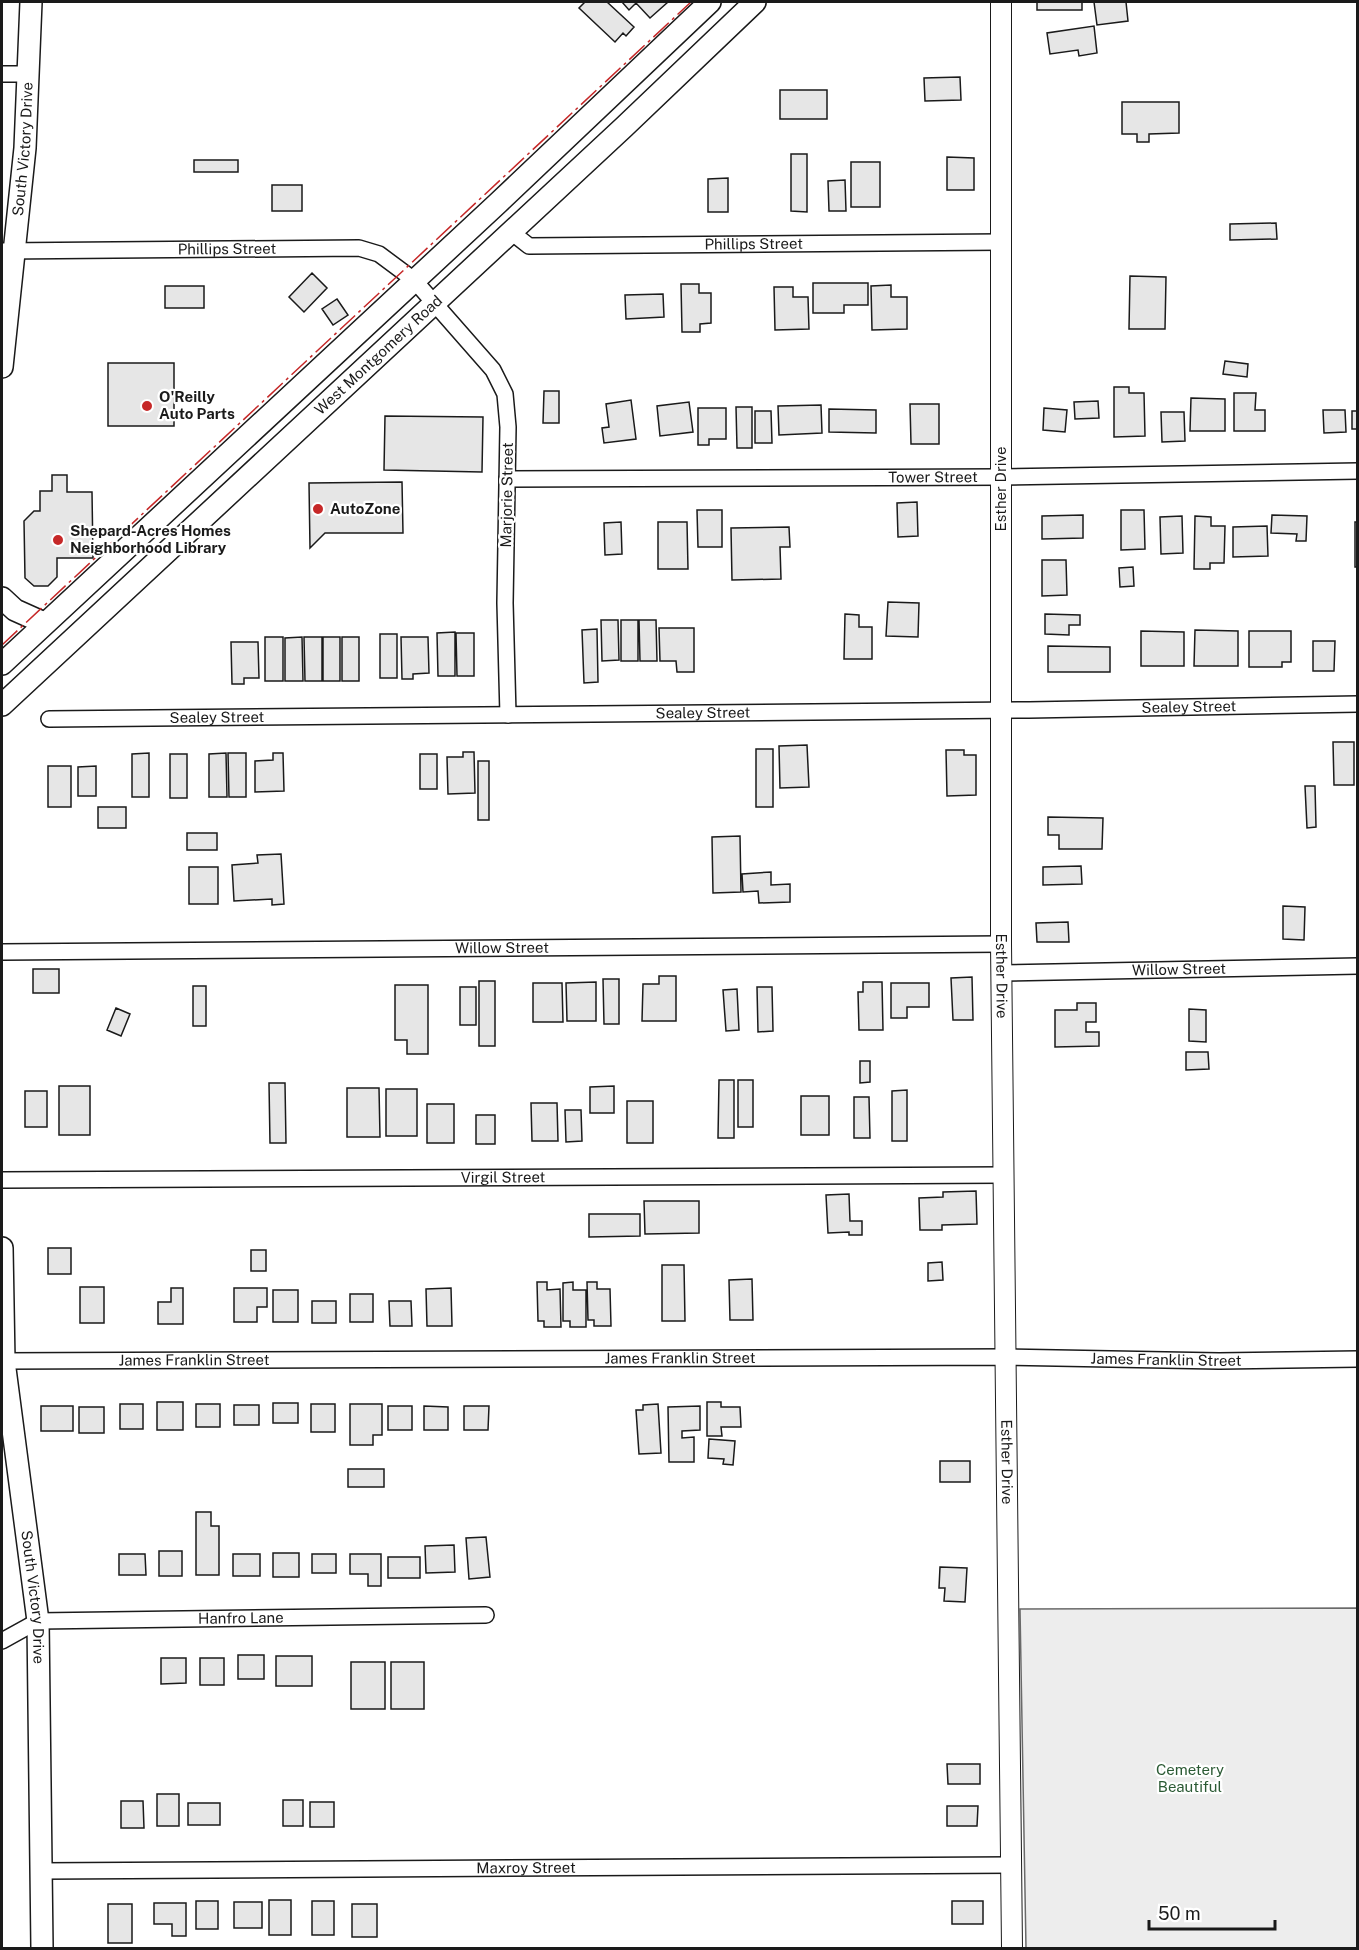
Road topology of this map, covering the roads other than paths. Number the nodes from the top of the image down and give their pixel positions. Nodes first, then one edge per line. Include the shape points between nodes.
1 (31, 2) edge
2 (710, 2) edge
3 (755, 2) edge
4 (1001, 2) edge
5 (2, 74) edge
6 (30, 74) junction
7 (600, 105) junction
8 (624, 127) junction
9 (510, 231) junction
10 (1001, 242) junction
11 (8, 251) edge
12 (414, 279) junction
13 (434, 301) junction
14 (2, 367) edge
15 (1358, 471) edge
16 (201, 477) junction
17 (1001, 477) junction
18 (507, 479) junction
19 (219, 502) junction
20 (2, 597) edge
21 (44, 623) junction
22 (2, 664) edge
23 (1358, 704) edge
24 (2, 705) edge
25 (1001, 709) junction
26 (508, 715) junction
27 (49, 719) dead end
28 (1001, 944) junction
29 (2, 952) edge
30 (1358, 966) edge
31 (1001, 973) junction
32 (1004, 1175) junction
33 (2, 1180) edge
34 (2, 1248) edge
35 (1007, 1357) junction
36 (1358, 1359) edge
37 (3, 1360) edge
38 (486, 1615) dead end
39 (38, 1621) junction
40 (2, 1641) edge
41 (1012, 1865) junction
42 (42, 1871) junction
43 (42, 1948) edge
44 (1012, 1948) edge

1 - 6 main road, South Victory Drive
2 - 7 main road, West Montgomery Road
3 - 8 main road, West Montgomery Road
4 - 10 street, Esther Drive
5 - 6 street
6 - 11 main road, South Victory Drive
7 - 8 main road
7 - 12 main road, West Montgomery Road
8 - 9 main road, West Montgomery Road
9 - 10 street, Phillips Street via 529,246
9 - 13 main road, West Montgomery Road
10 - 17 street, Esther Drive
11 - 12 street, Phillips Street via 359,248 380,254
11 - 14 main road, South Victory Drive
12 - 13 street, Phillips Street
12 - 16 main road, West Montgomery Road
13 - 18 street, Marjorie Street via 493,370 506,394
13 - 19 main road, West Montgomery Road
15 - 17 street, Tower Street
16 - 19 main road
16 - 21 main road, West Montgomery Road
17 - 18 street, Tower Street
17 - 25 street, Esther Drive
18 - 26 street, Marjorie Street
19 - 24 main road, West Montgomery Road
20 - 21 main road via 15,610
21 - 22 main road, West Montgomery Road
23 - 25 street, Sealey Street
25 - 26 street, Sealey Street
25 - 28 street, Esther Drive
26 - 27 street, Sealey Street
28 - 29 street, Willow Street
28 - 31 street, Esther Drive
30 - 31 street, Willow Street
31 - 32 street, Esther Drive
32 - 33 street, Virgil Street
32 - 35 street, Esther Drive
34 - 37 main road, South Victory Drive
35 - 36 street, James Franklin Street
35 - 37 street, James Franklin Street
35 - 41 street, Esther Drive
37 - 39 main road, South Victory Drive
38 - 39 street, Hanfro Lane
39 - 40 street, Hanfro Lane
39 - 42 main road, South Victory Drive
41 - 42 street, Maxroy Street
41 - 44 street, Esther Drive
42 - 43 main road, South Victory Drive

